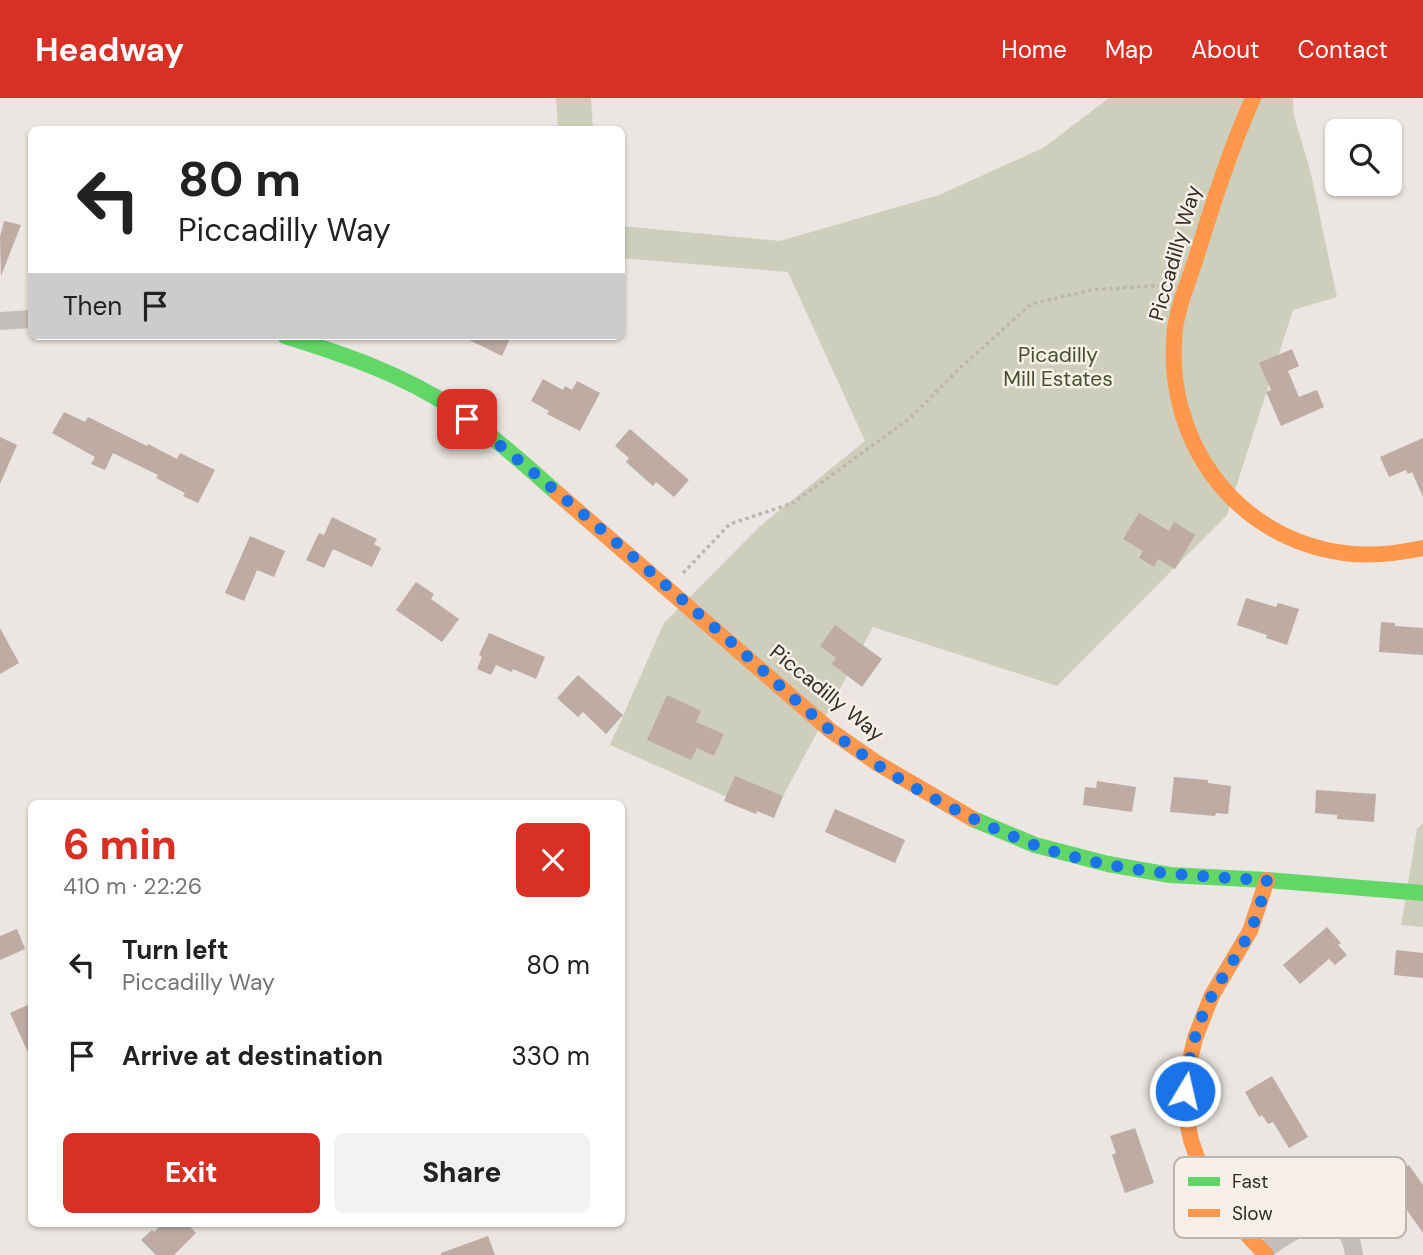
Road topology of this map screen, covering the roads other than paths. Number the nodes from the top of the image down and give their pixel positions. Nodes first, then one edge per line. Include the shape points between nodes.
1 (1253, 98) edge
2 (28, 319) edge
3 (0, 321) edge
4 (298, 340) edge
5 (1423, 548) edge
6 (1267, 880) junction
7 (1423, 893) edge
8 (1196, 1157) edge
9 (1251, 1238) edge
10 (1281, 1238) edge
11 (1350, 1238) edge
12 (1265, 1253) edge
13 (1354, 1255) edge

1 - 5 street, Piccadilly Way via 1227,161 1175,328 1180,406 1197,454 1220,488 1251,517 1292,540 1370,557
2 - 3 street
4 - 6 street, Piccadilly Way via 402,379 453,408 510,452 831,731 978,822 1035,845 1108,864 1170,875
6 - 7 street, Piccadilly Way
6 - 8 street via 1251,931 1212,995 1195,1038 1184,1108
9 - 12 street
10 - 12 street
11 - 13 street

